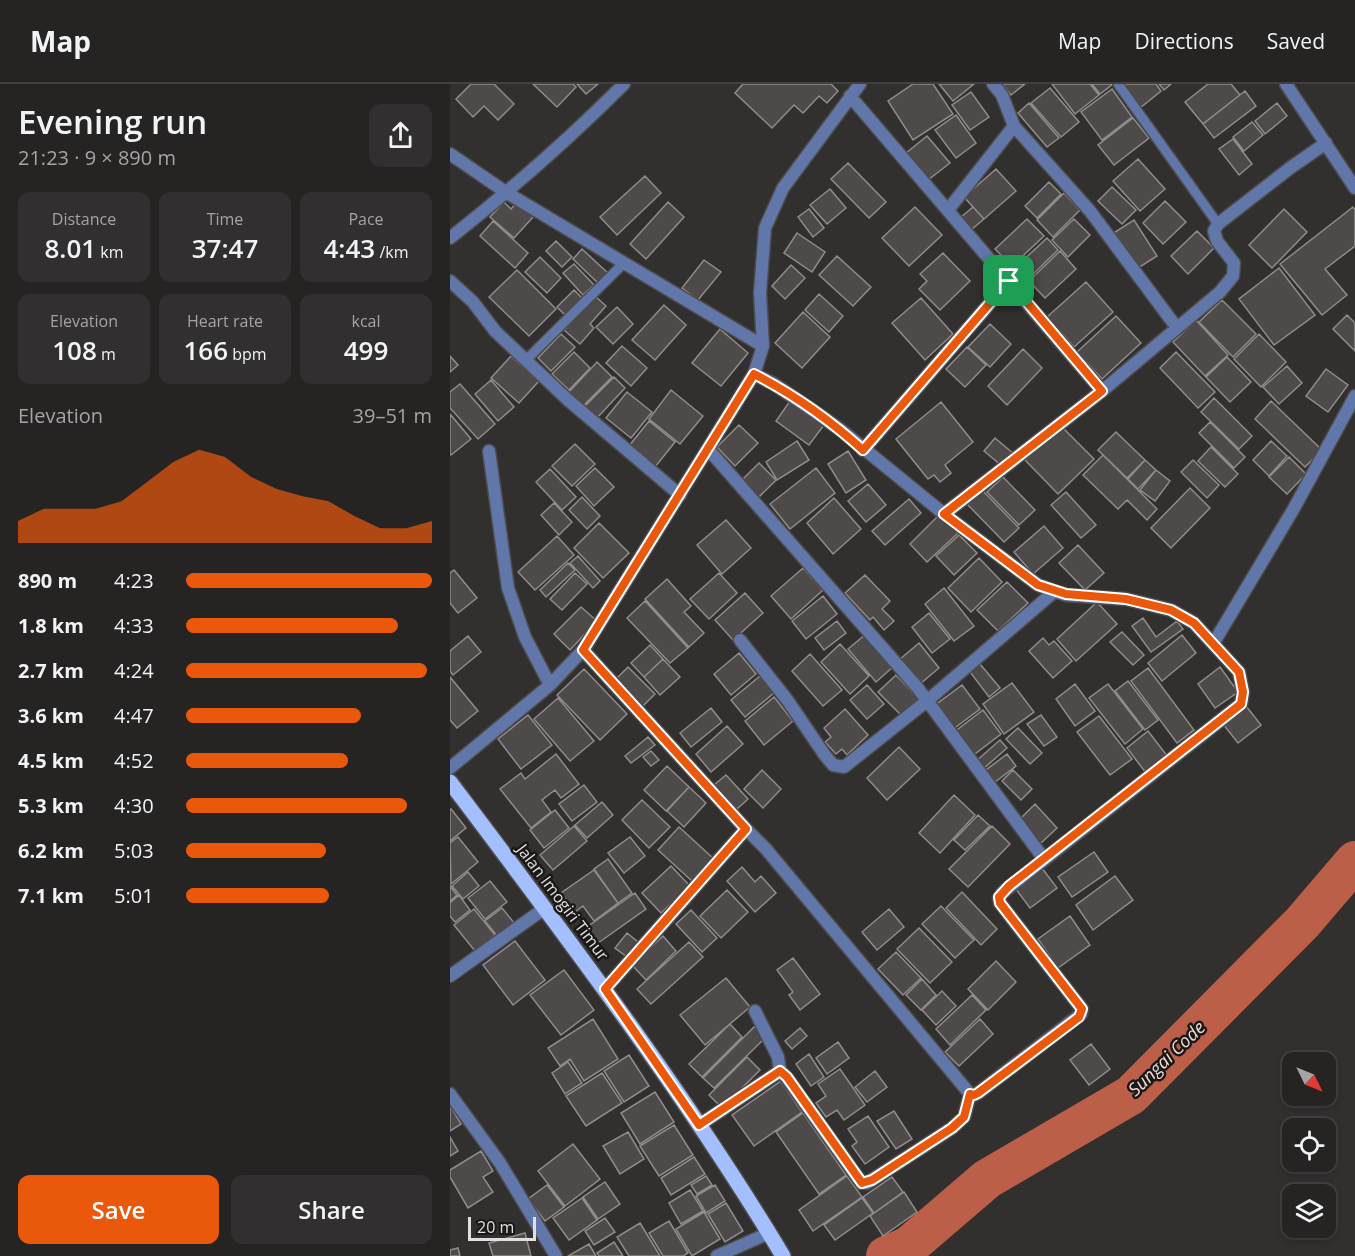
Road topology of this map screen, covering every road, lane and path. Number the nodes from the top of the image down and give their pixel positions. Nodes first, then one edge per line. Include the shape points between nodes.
1 (624, 84) edge
2 (860, 84) edge
3 (993, 84) edge
4 (1118, 84) edge
5 (1286, 84) edge
6 (850, 96) junction
7 (1014, 126) junction
8 (1326, 143) junction
9 (450, 154) edge
10 (1355, 188) edge
11 (507, 193) junction
12 (948, 210) junction
13 (1218, 224) junction
14 (450, 238) edge
15 (624, 263) junction
16 (450, 281) edge
17 (1009, 281) junction
18 (1177, 328) junction
19 (763, 346) junction
20 (526, 360) junction
21 (754, 374) junction
22 (1102, 391) junction
23 (1355, 396) edge
24 (708, 450) junction
25 (863, 450) junction
26 (489, 451) dead end
27 (680, 495) junction
28 (944, 514) junction
29 (1055, 591) junction
30 (740, 640) dead end
31 (1213, 644) junction
32 (583, 650) junction
33 (550, 685) junction
34 (927, 701) junction
35 (450, 768) edge
36 (450, 782) edge
37 (746, 829) junction
38 (1044, 859) junction
39 (544, 908) junction
40 (450, 976) edge
41 (605, 989) junction
42 (755, 1011) dead end
43 (780, 1071) junction
44 (450, 1094) edge
45 (970, 1094) junction
46 (699, 1125) junction
47 (769, 1233) junction
48 (556, 1256) edge
49 (717, 1256) edge
50 (783, 1256) edge

1 - 11 street
2 - 6 street
3 - 7 street via 1002,95
4 - 13 lane
5 - 8 street
6 - 12 street
6 - 19 street via 783,188 765,228 760,293
7 - 12 street
7 - 18 street via 1090,211
8 - 10 street
8 - 13 street
9 - 11 street
11 - 14 street
11 - 15 street
12 - 17 street
13 - 18 street via 1214,231 1234,263 1233,276
15 - 19 street
15 - 20 lane
16 - 20 street
17 - 22 street
17 - 25 street
18 - 22 street
19 - 21 street
20 - 27 street
21 - 24 street
21 - 25 street via 842,430
22 - 28 street
23 - 31 street
24 - 27 street
24 - 34 street
25 - 28 street
26 - 33 street via 508,588 525,637
27 - 32 street
28 - 29 street via 1038,585
29 - 31 street via 1126,599 1171,610 1194,623
29 - 34 street
30 - 34 street via 833,765 844,767
31 - 38 street via 1239,672 1241,704
32 - 33 street
32 - 37 street
33 - 35 street
34 - 38 street
36 - 39 main road, Jalan Imogiri Timur
37 - 41 street
37 - 45 street
38 - 45 street via 1002,893 1000,903 1082,1009 1081,1014 978,1093
39 - 40 street
39 - 41 main road, Jalan Imogiri Timur
41 - 46 main road, Jalan Imogiri Timur
42 - 43 street via 778,1057
43 - 45 street via 862,1183 952,1128 964,1117
43 - 46 street
44 - 48 street via 500,1162
46 - 47 main road, Jalan Imogiri Timur
47 - 49 street
47 - 50 main road, Jalan Imogiri Timur

